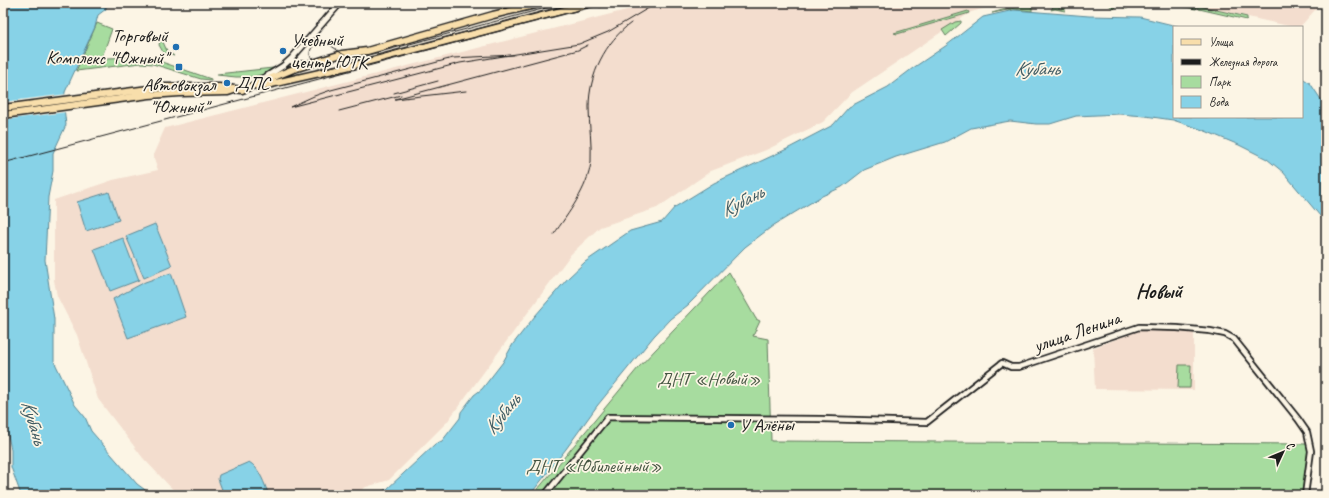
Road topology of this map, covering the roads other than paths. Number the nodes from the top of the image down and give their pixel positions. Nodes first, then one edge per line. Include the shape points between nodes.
1 (340, 3) edge
2 (543, 3) edge
3 (592, 3) edge
4 (292, 58) junction
5 (309, 64) junction
6 (283, 66) junction
7 (291, 70) junction
8 (280, 75) junction
9 (293, 80) junction
10 (285, 81) junction
11 (248, 88) junction
12 (141, 93) junction
13 (3, 108) edge
14 (3, 115) edge
15 (545, 495) edge
16 (1305, 495) edge

1 - 4 main road
2 - 5 main road via 367,51 342,54
3 - 9 main road
4 - 5 main road via 295,64
4 - 6 main road
5 - 7 main road
6 - 8 main road
6 - 11 main road
7 - 8 main road
7 - 9 main road via 290,76
8 - 10 main road
8 - 11 main road
9 - 10 main road
10 - 11 main road
11 - 12 main road via 228,92
12 - 13 main road
12 - 14 main road
15 - 16 street, улица Ленина via 608,417 927,422 1002,363 1010,367 1019,367 1139,328 1177,328 1210,331 1234,339 1298,419 1307,432 1311,451

